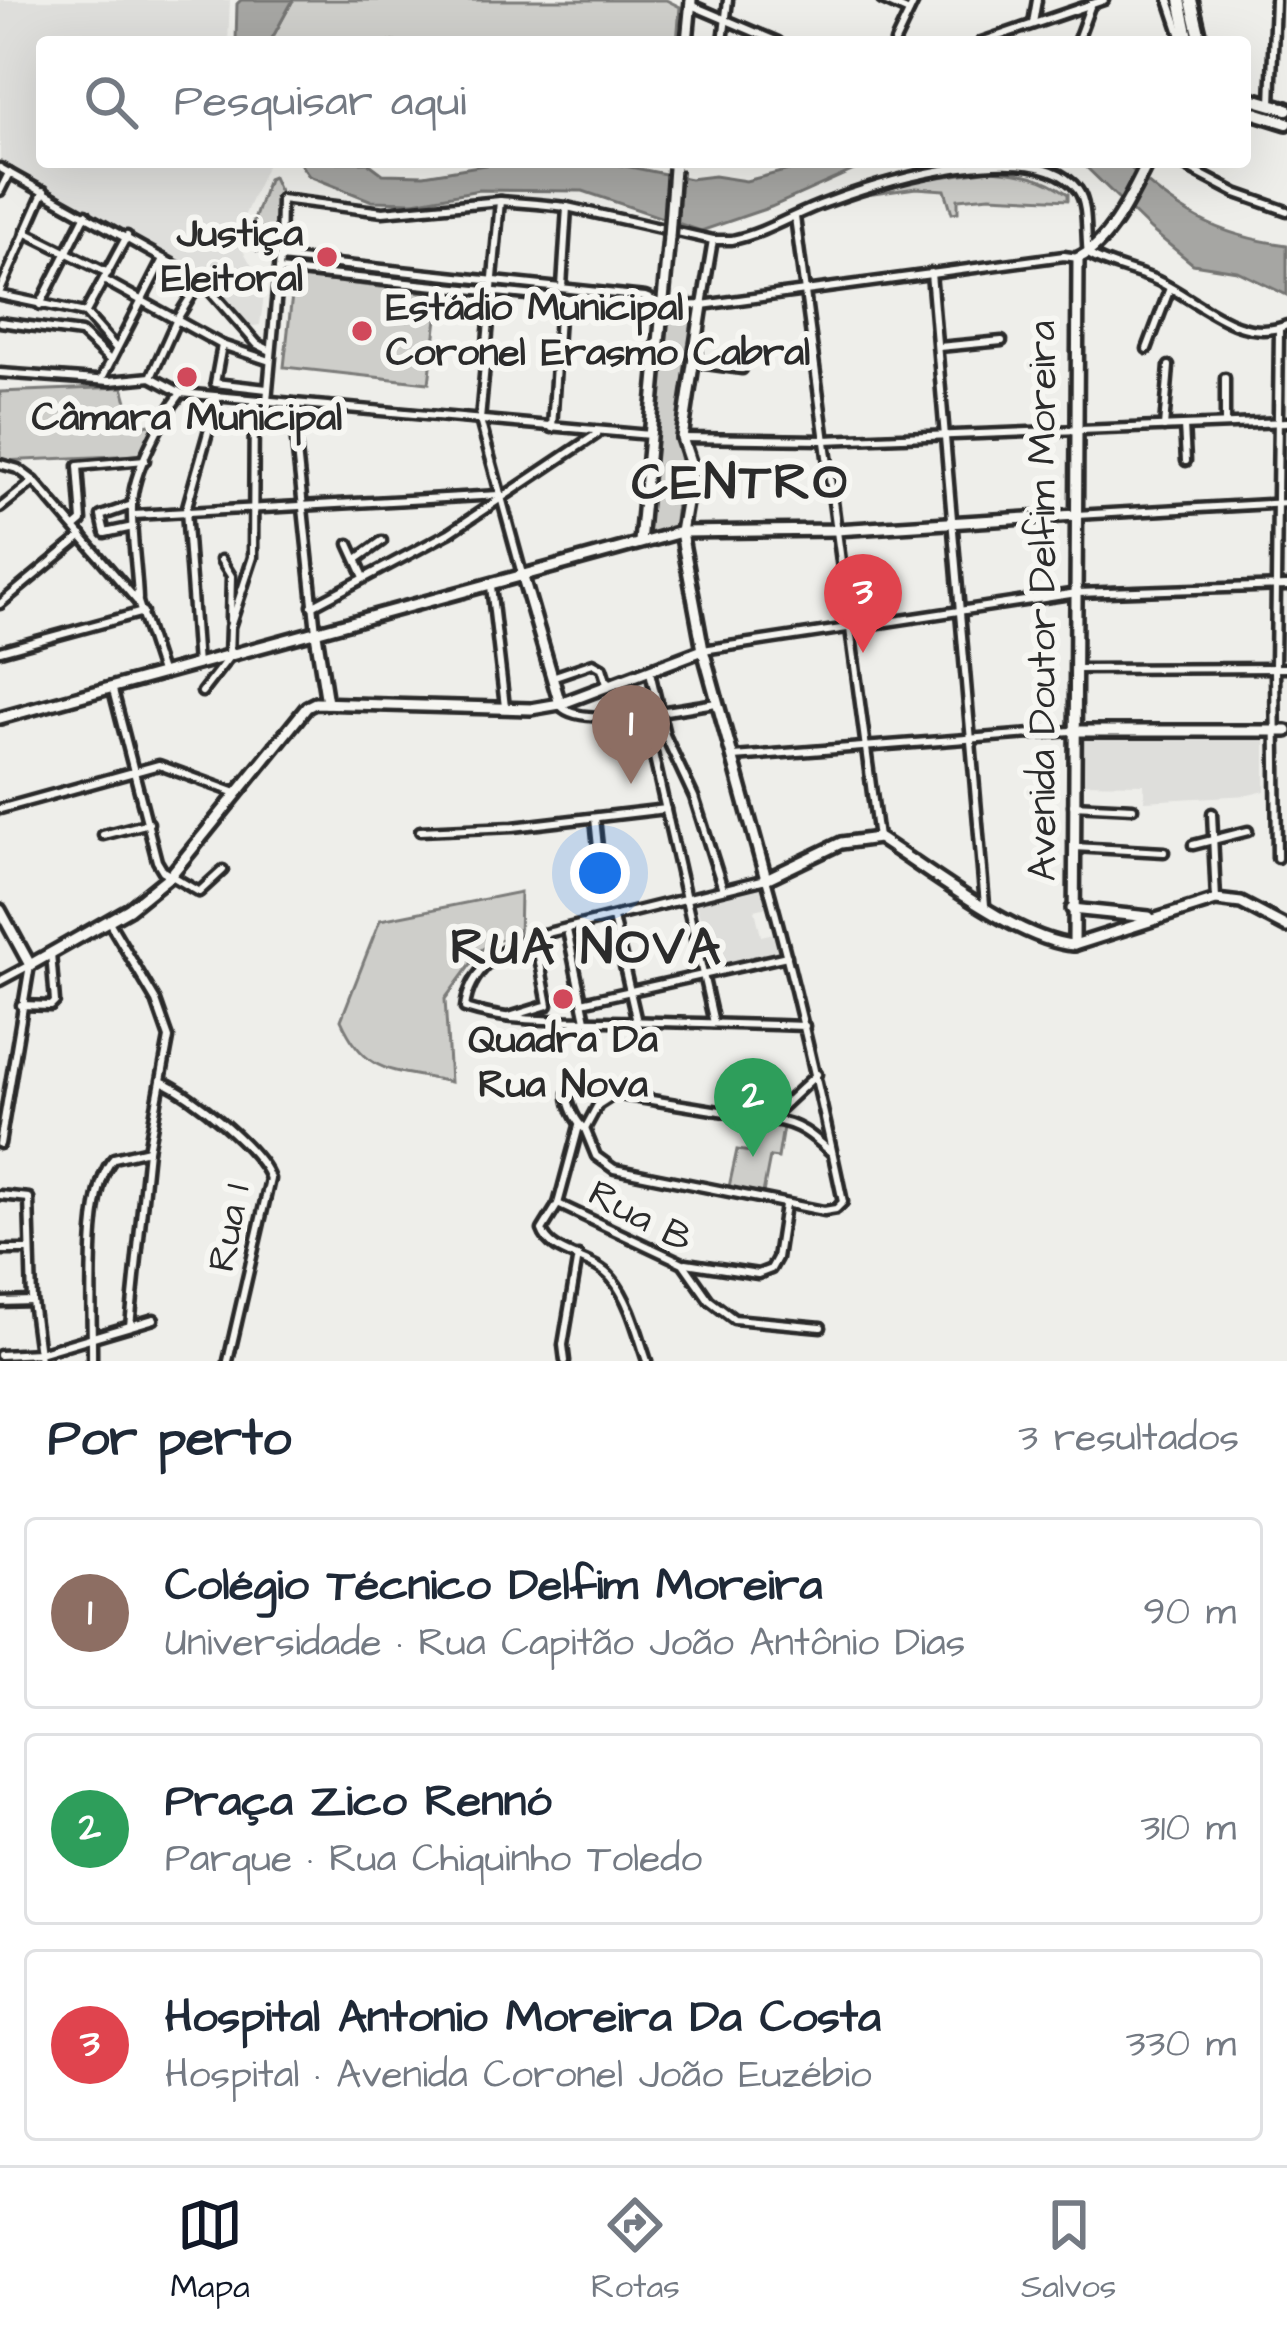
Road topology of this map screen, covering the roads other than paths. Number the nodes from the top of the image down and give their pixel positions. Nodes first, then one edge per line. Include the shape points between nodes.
1 (728, 0) edge
2 (882, 0) edge
3 (914, 0) edge
4 (1037, 0) edge
5 (1103, 0) edge
6 (1169, 0) edge
7 (1180, 0) edge
8 (1191, 0) edge
9 (1275, 0) edge
10 (691, 3) edge
11 (1091, 4) junction
12 (909, 12) junction
13 (1287, 14) edge
14 (1276, 18) junction
15 (725, 21) junction
16 (1033, 23) junction
17 (688, 36) edge
18 (724, 36) edge
19 (763, 36) edge
20 (898, 36) edge
21 (997, 36) edge
22 (1079, 36) edge
23 (1185, 36) edge
24 (1186, 36) edge
25 (1200, 36) edge
26 (1285, 67) edge
27 (1271, 68) junction
28 (1251, 101) edge
29 (1287, 109) edge
30 (1251, 111) edge
31 (1272, 114) junction
32 (1287, 125) edge
33 (0, 167) edge
34 (674, 168) edge
35 (968, 168) edge
36 (1038, 168) edge
37 (1144, 168) edge
38 (1188, 168) edge
39 (9, 173) junction
40 (0, 191) edge
41 (44, 191) junction
42 (500, 201) junction
43 (568, 207) junction
44 (1287, 211) edge
45 (86, 214) junction
46 (795, 217) junction
47 (25, 232) junction
48 (128, 236) junction
49 (712, 240) junction
50 (67, 252) junction
51 (1083, 256) junction
52 (280, 258) junction
53 (164, 259) junction
54 (279, 270) junction
55 (931, 273) junction
56 (439, 274) junction
57 (106, 277) junction
58 (201, 280) junction
59 (495, 280) junction
60 (438, 285) junction
61 (562, 288) junction
62 (1170, 288) junction
63 (805, 290) junction
64 (494, 291) junction
65 (0, 293) edge
66 (560, 298) junction
67 (141, 300) junction
68 (663, 304) junction
69 (40, 305) junction
70 (702, 305) junction
71 (86, 313) junction
72 (177, 319) junction
73 (0, 322) edge
74 (1283, 327) edge
75 (274, 331) junction
76 (252, 338) junction
77 (1002, 341) dead end
78 (221, 345) junction
79 (939, 346) junction
80 (115, 347) junction
81 (1147, 350) dead end
82 (271, 351) junction
83 (109, 359) junction
84 (270, 361) junction
85 (692, 362) junction
86 (1169, 366) dead end
87 (742, 369) dead end
88 (0, 373) edge
89 (151, 376) junction
90 (1225, 378) dead end
91 (102, 380) junction
92 (267, 389) junction
93 (181, 393) junction
94 (218, 396) junction
95 (254, 400) junction
96 (267, 401) junction
97 (292, 403) junction
98 (480, 420) junction
99 (1277, 422) junction
100 (1287, 422) edge
101 (1225, 424) junction
102 (1184, 426) junction
103 (1164, 427) junction
104 (552, 428) junction
105 (1075, 430) junction
106 (600, 432) junction
107 (650, 435) junction
108 (946, 436) junction
109 (682, 437) junction
110 (824, 440) junction
111 (145, 460) junction
112 (1186, 461) dead end
113 (0, 464) edge
114 (34, 481) junction
115 (499, 497) junction
116 (1287, 503) edge
117 (1276, 504) junction
118 (132, 506) junction
119 (302, 507) junction
120 (0, 508) edge
121 (255, 509) junction
122 (186, 510) junction
123 (134, 515) junction
124 (1076, 515) junction
125 (102, 522) junction
126 (954, 523) junction
127 (78, 524) junction
128 (135, 527) junction
129 (836, 530) junction
130 (681, 532) junction
131 (82, 536) junction
132 (382, 541) dead end
133 (640, 542) junction
134 (349, 544) dead end
135 (357, 559) junction
136 (221, 560) dead end
137 (522, 574) junction
138 (231, 576) junction
139 (246, 576) junction
140 (364, 577) junction
141 (490, 586) junction
142 (1276, 586) junction
143 (1287, 586) edge
144 (1077, 592) junction
145 (138, 602) junction
146 (0, 604) edge
147 (312, 606) junction
148 (961, 608) junction
149 (143, 612) junction
150 (230, 627) junction
151 (849, 627) junction
152 (316, 634) junction
153 (703, 650) junction
154 (0, 651) edge
155 (229, 657) junction
156 (197, 665) junction
157 (1275, 668) junction
158 (1287, 668) edge
159 (1075, 669) junction
160 (650, 670) junction
161 (161, 674) junction
162 (552, 676) junction
163 (608, 687) junction
164 (113, 690) junction
165 (202, 692) dead end
166 (720, 702) junction
167 (327, 704) junction
168 (560, 704) junction
169 (506, 710) junction
170 (660, 710) junction
171 (644, 713) junction
172 (0, 718) edge
173 (1282, 730) edge
174 (1073, 731) junction
175 (972, 738) junction
176 (865, 747) junction
177 (734, 757) junction
178 (136, 771) junction
179 (236, 794) junction
180 (1073, 806) junction
181 (1282, 806) edge
182 (1133, 808) dead end
183 (0, 809) edge
184 (666, 809) junction
185 (1212, 813) dead end
186 (595, 818) junction
187 (149, 823) junction
188 (420, 831) dead end
189 (1248, 831) dead end
190 (104, 835) dead end
191 (1215, 837) junction
192 (878, 838) junction
193 (1193, 845) dead end
194 (1075, 847) junction
195 (1164, 852) dead end
196 (1277, 858) dead end
197 (601, 867) dead end
198 (223, 870) dead end
199 (171, 875) junction
200 (766, 878) junction
201 (723, 890) junction
202 (688, 899) junction
203 (1216, 900) junction
204 (985, 905) junction
205 (1072, 909) junction
206 (1, 913) edge
207 (613, 918) junction
208 (1155, 918) junction
209 (108, 920) junction
210 (1287, 927) edge
211 (566, 929) junction
212 (535, 936) junction
213 (1074, 945) junction
214 (51, 952) junction
215 (787, 956) junction
216 (30, 964) junction
217 (706, 975) junction
218 (0, 981) edge
219 (631, 992) junction
220 (582, 1002) junction
221 (21, 1005) junction
222 (506, 1018) junction
223 (586, 1020) junction
224 (637, 1022) junction
225 (714, 1023) junction
226 (805, 1026) junction
227 (817, 1074) junction
228 (163, 1082) junction
229 (11, 1087) junction
230 (0, 1093) edge
231 (615, 1094) junction
232 (769, 1119) junction
233 (582, 1127) junction
234 (0, 1144) edge
235 (148, 1150) junction
236 (833, 1154) junction
237 (0, 1196) edge
238 (558, 1204) junction
239 (785, 1204) junction
240 (0, 1250) edge
241 (29, 1250) junction
242 (578, 1256) junction
243 (683, 1263) junction
244 (32, 1301) junction
245 (0, 1302) edge
246 (154, 1319) dead end
247 (130, 1326) junction
248 (821, 1327) dead end
249 (92, 1336) junction
250 (0, 1355) edge
251 (39, 1357) edge
252 (92, 1361) edge
253 (228, 1361) edge
254 (565, 1361) edge
255 (647, 1361) edge

1 - 15 street
2 - 12 street
3 - 12 street
4 - 16 street
5 - 11 street
6 - 23 street
7 - 24 highway
8 - 25 highway
9 - 14 street
10 - 15 street
10 - 17 main road
11 - 16 street
11 - 22 street
12 - 20 street
13 - 14 street
14 - 27 street
15 - 18 street
15 - 19 street
16 - 21 street
26 - 27 street
27 - 31 street
28 - 31 highway
29 - 31 highway
30 - 31 highway
31 - 32 highway
33 - 39 street
34 - 68 main road, bridge
35 - 46 street via 832,200
36 - 51 street via 1076,186 1083,199
37 - 51 main road via 1103,238
38 - 44 street
39 - 40 street
39 - 41 street
41 - 45 street
41 - 47 street
42 - 43 street
42 - 52 street via 383,212 281,199
42 - 59 street
43 - 49 street
43 - 61 street
45 - 48 street
45 - 50 street
46 - 49 street via 750,236
46 - 63 street
47 - 50 street
47 - 65 street
48 - 53 street
48 - 57 street
49 - 70 street
50 - 57 street
50 - 69 street
51 - 55 street
51 - 62 street
51 - 105 main road, Avenida Doutor Delfim Moreira
52 - 54 street
52 - 56 street
53 - 58 street
53 - 67 street
54 - 60 street
54 - 75 street
55 - 63 street
55 - 79 street
56 - 59 street
56 - 60 street
57 - 67 street
57 - 71 street
58 - 72 street
58 - 76 street
59 - 61 street
59 - 64 street
60 - 64 street
61 - 66 street
61 - 68 street
62 - 74 street via 1239,326
62 - 81 street
63 - 70 street
63 - 110 street
64 - 66 street
64 - 98 street
65 - 69 street
66 - 68 street
66 - 104 street
67 - 72 street
67 - 80 street
68 - 70 street
68 - 107 main road
69 - 71 street
70 - 85 main road
71 - 80 street
72 - 78 street
72 - 89 street
73 - 83 street via 81,333
74 - 99 street
75 - 76 street
75 - 82 street
76 - 82 street
77 - 79 street
78 - 84 street
78 - 92 street via 215,382
79 - 108 street
80 - 83 street
82 - 84 street
83 - 91 street
84 - 92 street
85 - 87 street
85 - 109 main road
86 - 103 street
88 - 91 street
89 - 91 street
89 - 93 street
90 - 101 street
92 - 96 street
93 - 94 street
93 - 111 street
94 - 95 street
94 - 122 street
95 - 96 street
95 - 121 street
96 - 97 street
97 - 98 street
97 - 119 street
98 - 104 street
98 - 115 street
99 - 100 street
99 - 101 street
99 - 117 street
101 - 102 street
102 - 103 street
102 - 112 street
103 - 105 street
104 - 106 street
105 - 108 street
105 - 124 main road, Avenida Doutor Delfim Moreira
106 - 107 street
106 - 115 street
107 - 133 main road
108 - 110 street
108 - 126 street
109 - 110 street
109 - 130 main road via 692,468
110 - 129 street
111 - 118 street
111 - 127 street via 84,463 77,470
113 - 114 street
114 - 120 street
114 - 127 street
115 - 119 street
115 - 137 street
115 - 140 street
116 - 117 street
117 - 124 street
117 - 142 street
118 - 123 street
118 - 125 street via 104,512
119 - 121 street
119 - 147 street
121 - 122 street
121 - 139 street
122 - 123 street
122 - 156 street
123 - 128 street
124 - 126 main road
124 - 144 main road, Avenida Doutor Delfim Moreira
125 - 127 street
125 - 128 street via 105,533
126 - 129 main road
126 - 148 street
127 - 131 street
128 - 145 street
129 - 130 main road
129 - 151 street
130 - 133 main road
130 - 153 main road
131 - 145 street
131 - 146 street
132 - 135 street
133 - 137 main road
134 - 135 street
135 - 140 street
136 - 138 street
137 - 141 main road
137 - 162 main road
138 - 139 street
138 - 150 street
139 - 150 street
140 - 147 street
141 - 152 main road
141 - 169 street
142 - 143 street
142 - 144 street
142 - 157 street
144 - 148 street
144 - 159 main road, Avenida Doutor Delfim Moreira
145 - 149 street
147 - 152 street
148 - 151 street
148 - 175 street
149 - 154 street
149 - 161 street
150 - 155 street
151 - 153 street
151 - 176 street
152 - 155 main road
152 - 167 main road
153 - 160 main road
153 - 166 main road
155 - 156 main road
155 - 165 street
156 - 161 main road
157 - 158 street
157 - 159 street
157 - 173 street
159 - 174 main road, Avenida Doutor Delfim Moreira
160 - 163 main road
160 - 170 street
161 - 164 main road
162 - 163 street via 593,663
162 - 168 main road
163 - 168 main road
164 - 172 main road
164 - 178 street
166 - 170 street
166 - 177 main road
167 - 169 main road
167 - 179 main road via 307,707
168 - 169 main road
168 - 171 street via 577,716
170 - 171 street
170 - 201 street
171 - 184 street
173 - 174 main road
173 - 181 street
174 - 175 street
174 - 180 main road, Avenida Doutor Delfim Moreira
175 - 176 street
175 - 204 street
176 - 177 street
176 - 192 street
177 - 200 main road
178 - 179 street via 172,767
178 - 183 street
178 - 187 street
179 - 199 main road
180 - 182 street
180 - 194 main road, Avenida Doutor Delfim Moreira
181 - 196 street
184 - 186 street
184 - 202 street
185 - 191 street
186 - 188 street
186 - 197 street
187 - 190 street
187 - 199 street via 157,860
189 - 191 street
191 - 193 street
191 - 203 street
192 - 200 main road via 841,843
192 - 204 main road
194 - 195 street
194 - 205 main road, Avenida Doutor Delfim Moreira
198 - 199 street via 199,892
199 - 209 main road
200 - 201 street
200 - 215 street
201 - 202 street
202 - 207 street
202 - 217 street
203 - 208 main road
203 - 210 main road via 1241,903
204 - 213 main road via 1044,940
205 - 208 main road
205 - 213 main road, Avenida Doutor Delfim Moreira
206 - 216 main road
207 - 211 street
207 - 219 street
208 - 213 main road
209 - 214 main road
209 - 228 street via 170,1038
211 - 212 street
211 - 220 street
212 - 222 street via 548,1005
212 - 222 street via 501,949 470,989 465,1009
214 - 216 main road
214 - 221 street via 54,1004
215 - 217 street
215 - 226 street
216 - 218 street
216 - 221 street
217 - 219 street
217 - 225 street
219 - 220 street
219 - 224 street
220 - 223 street
221 - 229 street
222 - 223 street
223 - 224 street
224 - 225 street
225 - 226 street
226 - 227 street
227 - 232 street
227 - 236 street
228 - 235 street
228 - 253 street, Rua 1 via 237,1136 270,1179
229 - 230 street
229 - 234 street
231 - 232 street
231 - 233 street
231 - 233 street via 568,1093
232 - 236 street via 807,1131
233 - 238 street
233 - 239 street via 596,1156 614,1168
235 - 247 street
235 - 249 street via 114,1158 100,1179
236 - 239 street via 843,1202 824,1211
237 - 241 street via 29,1198
238 - 242 street via 543,1236
238 - 243 street, Rua B
239 - 243 street via 777,1258 764,1273
240 - 241 street
241 - 244 street
242 - 254 street
242 - 255 street via 622,1294
243 - 248 street, Rua B via 734,1319
244 - 245 street
244 - 251 street
246 - 247 street
247 - 249 street
249 - 251 street
249 - 252 street
250 - 251 street

